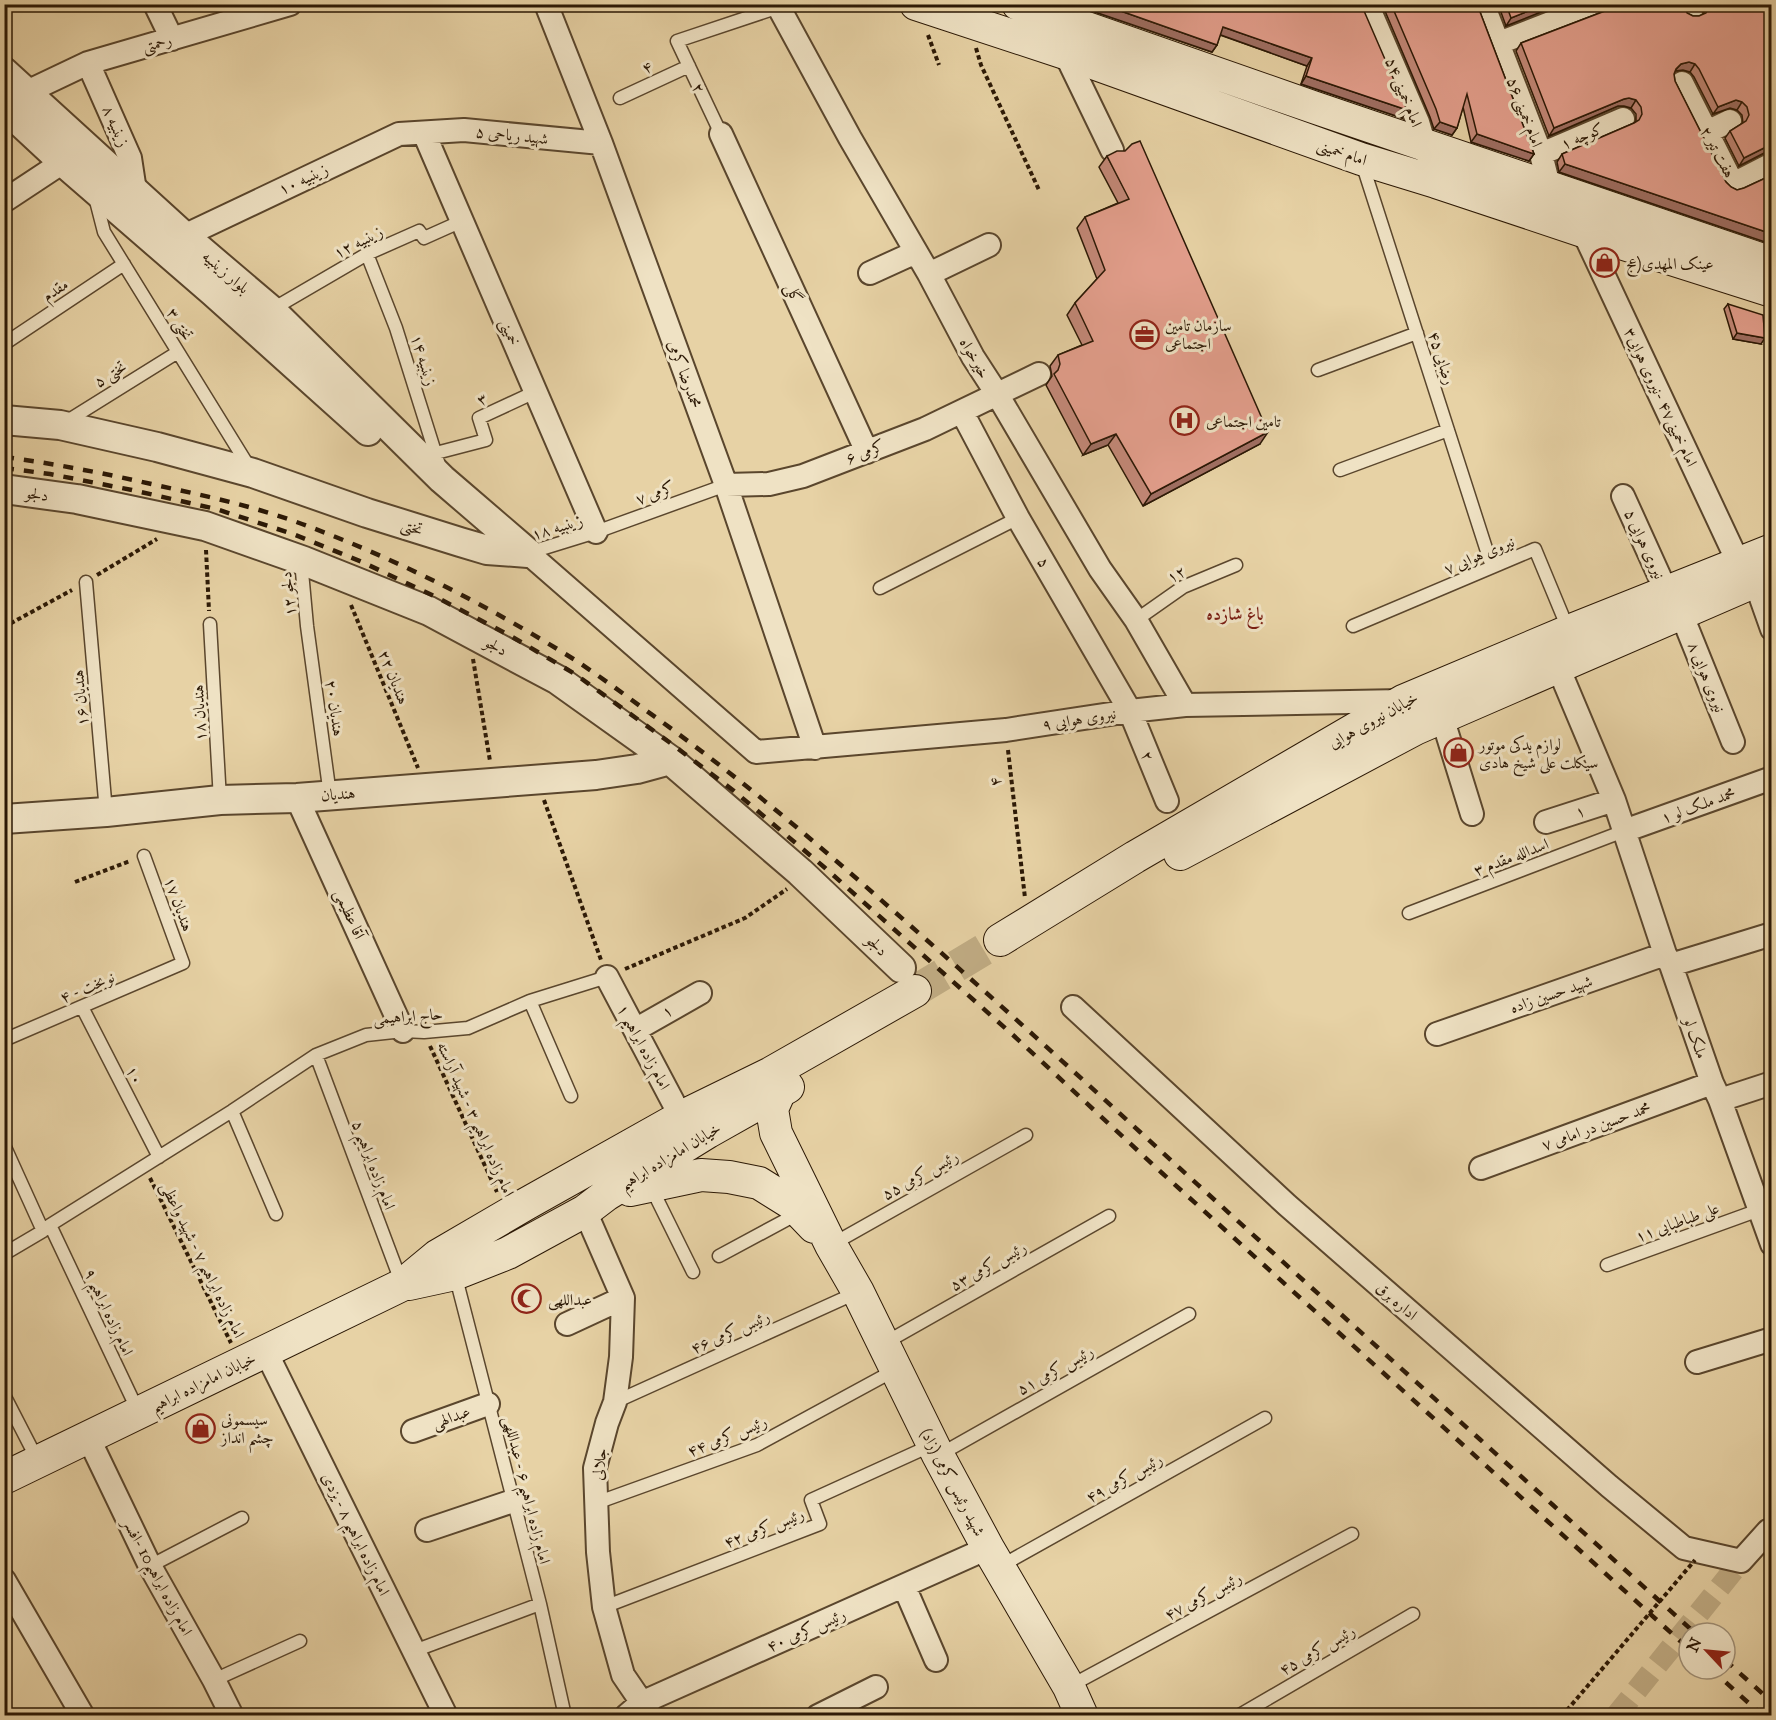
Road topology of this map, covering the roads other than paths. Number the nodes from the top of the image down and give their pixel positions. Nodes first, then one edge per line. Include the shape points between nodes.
1 (155, 4) edge
2 (290, 4) edge
3 (546, 4) edge
4 (916, 4) edge
5 (1018, 4) edge
6 (1367, 4) edge
7 (1483, 4) edge
8 (1599, 4) edge
9 (778, 6) edge
10 (970, 13) edge
11 (1072, 27) edge
12 (172, 39) junction
13 (1499, 43) junction
14 (88, 63) junction
15 (689, 66) junction
16 (4, 72) edge
17 (1682, 83) dead end
18 (620, 98) dead end
19 (16, 99) edge
20 (1623, 119) dead end
21 (1730, 121) dead end
22 (424, 133) junction
23 (721, 134) joint
24 (1705, 140) junction
25 (601, 143) junction
26 (57, 144) junction
27 (1425, 146) junction
28 (1112, 150) dead end
29 (1541, 154) junction
30 (1361, 159) junction
31 (1772, 164) edge
32 (1436, 182) junction
33 (93, 187) junction
34 (1549, 188) junction
35 (135, 191) junction
36 (4, 201) edge
37 (462, 221) junction
38 (1571, 227) junction
39 (184, 236) junction
40 (989, 245) dead end
41 (916, 252) junction
42 (367, 254) junction
43 (1772, 263) edge
44 (124, 264) junction
45 (870, 273) dead end
46 (929, 274) junction
47 (1772, 291) edge
48 (271, 310) junction
49 (1417, 333) junction
50 (4, 344) edge
51 (178, 352) junction
52 (1318, 370) dead end
53 (1039, 374) dead end
54 (535, 392) junction
55 (997, 394) junction
56 (962, 412) junction
57 (4, 420) edge
58 (60, 425) junction
59 (1448, 430) junction
60 (867, 452) junction
61 (439, 466) junction
62 (1340, 470) dead end
63 (253, 473) junction
64 (726, 485) junction
65 (4, 489) edge
66 (1623, 496) dead end
67 (1018, 518) junction
68 (596, 532) junction
69 (1772, 550) edge
70 (528, 553) junction
71 (301, 560) junction
72 (1236, 565) dead end
73 (1492, 567) junction
74 (1755, 573) edge
75 (86, 582) dead end
76 (880, 588) dead end
77 (1674, 603) junction
78 (1136, 620) junction
79 (210, 624) road end
80 (307, 626) joint
81 (1353, 626) dead end
82 (1772, 629) edge
83 (1569, 631) junction
84 (1558, 667) junction
85 (1403, 701) junction
86 (1185, 705) junction
87 (1130, 711) junction
88 (1442, 717) junction
89 (1733, 741) dead end
90 (815, 748) junction
91 (670, 760) junction
92 (1772, 778) edge
93 (330, 795) junction
94 (297, 798) junction
95 (220, 800) junction
96 (1614, 800) junction
97 (1167, 801) dead end
98 (106, 812) junction
99 (1472, 814) dead end
100 (4, 819) edge
101 (1546, 822) dead end
102 (1624, 831) junction
103 (144, 856) road end
104 (1409, 913) dead end
105 (1772, 934) edge
106 (1668, 959) junction
107 (183, 963) joint
108 (607, 977) joint
109 (915, 988) junction
110 (700, 993) dead end
111 (530, 1000) junction
112 (82, 1007) junction
113 (1073, 1007) dead end
114 (635, 1030) junction
115 (413, 1032) junction
116 (1437, 1034) dead end
117 (4, 1040) edge
118 (316, 1055) junction
119 (1772, 1083) edge
120 (780, 1091) junction
121 (1716, 1092) junction
122 (572, 1096) dead end
123 (232, 1112) junction
124 (681, 1117) junction
125 (1026, 1134) dead end
126 (4, 1145) edge
127 (159, 1158) junction
128 (1481, 1168) dead end
129 (650, 1185) junction
130 (596, 1203) junction
131 (516, 1209) junction
132 (1759, 1210) junction
133 (801, 1213) junction
134 (276, 1214) dead end
135 (1110, 1216) dead end
136 (557, 1227) junction
137 (47, 1228) junction
138 (1770, 1238) edge
139 (831, 1245) junction
140 (4, 1254) edge
141 (719, 1256) dead end
142 (1607, 1265) dead end
143 (693, 1272) dead end
144 (455, 1274) junction
145 (402, 1285) junction
146 (858, 1292) junction
147 (623, 1298) junction
148 (1189, 1314) dead end
149 (567, 1324) dead end
150 (1772, 1339) edge
151 (253, 1357) junction
152 (888, 1357) junction
153 (1696, 1362) dead end
154 (4, 1395) edge
155 (615, 1402) junction
156 (488, 1404) junction
157 (139, 1413) junction
158 (1265, 1418) dead end
159 (413, 1431) dead end
160 (88, 1437) junction
161 (935, 1450) junction
162 (38, 1462) junction
163 (4, 1478) edge
164 (513, 1501) junction
165 (596, 1503) junction
166 (242, 1518) dead end
167 (427, 1530) dead end
168 (1352, 1534) dead end
169 (1772, 1534) edge
170 (994, 1557) junction
171 (150, 1566) junction
172 (4, 1580) edge
173 (904, 1586) junction
174 (540, 1604) junction
175 (604, 1607) junction
176 (1413, 1614) dead end
177 (300, 1641) dead end
178 (414, 1651) junction
179 (936, 1660) dead end
180 (214, 1680) junction
181 (876, 1687) dead end
182 (1074, 1707) edge
183 (639, 1711) edge
184 (83, 1716) edge
185 (232, 1716) edge
186 (446, 1716) edge
187 (565, 1716) edge
188 (818, 1716) edge
189 (1238, 1716) edge

1 - 12 street
2 - 12 street, رحمتی
3 - 25 street, محمدرضا کرمی
4 - 10 main road, امام خمینی
5 - 11 main road, امام خمینی
6 - 27 street, امام خمینی ۵۴
7 - 13 street, امام خمینی ۵۶
8 - 13 street
9 - 15 lane, ۲ via 677,41
9 - 41 street, خیرخواه
10 - 11 main road, امام خمینی
11 - 27 main road, امام خمینی
11 - 28 street
11 - 30 main road, امام خمینی
12 - 14 street, رحمتی
13 - 29 street, امام خمینی ۵۶
14 - 19 street, رحمتی
14 - 35 street, زینبیه ۸ via 130,158
15 - 18 lane, ۴
15 - 23 lane, ۲
16 - 19 street, بلوار زینبیه
17 - 24 street, هفت تیر ۲
19 - 26 street, بلوار زینبیه
20 - 29 street, کوچه ۱
21 - 24 street
22 - 25 street, ۵ شهید ریاحی via 464,130
22 - 37 street, خمینی
22 - 39 street, زینبیه ۱۰ via 399,134
23 - 60 street, گلی
24 - 31 street, هفت تیر ۲ via 1733,184
25 - 64 street, محمدرضا کرمی
26 - 33 street, بلوار زینبیه
26 - 35 street, بلوار زینبیه
26 - 36 street
27 - 32 street, امام خمینی ۵۴
27 - 34 main road, امام خمینی
29 - 34 street, امام خمینی ۵۶
30 - 32 main road, امام خمینی
30 - 49 lane, رضایی ۴۵
32 - 38 main road, امام خمینی
33 - 44 lane, تختی ۳ via 104,232
33 - 61 street, بلوار زینبیه via 382,443
34 - 38 street, امام خمینی ۵۶
34 - 43 main road, امام خمینی
35 - 39 street, بلوار زینبیه
37 - 42 lane, زینبیه ۱۲ via 424,238 419,231
37 - 54 street, خمینی
38 - 47 main road, امام خمینی
38 - 74 street, امام خمینی۴۷ -نیروی هوایی۳
39 - 48 street, بلوار زینبیه
40 - 46 street
41 - 45 street
41 - 46 street, خیرخواه
42 - 48 lane, زینبیه ۱۲
42 - 61 lane, زینبیه ۱۴ via 396,328
44 - 50 lane, مقدم
44 - 51 lane, تختی ۳
46 - 55 street, خیرخواه
48 - 61 street, بلوار زینبیه
49 - 52 lane
49 - 59 lane, رضایی ۴۵
51 - 58 lane, تختی ۵
51 - 63 lane, تختی ۳
53 - 55 street, کرمی ۶
54 - 61 lane, ۳ via 479,418 486,440
54 - 68 street, خمینی
55 - 56 street, کرمی ۶
55 - 78 street, خیرخواه via 1100,569
56 - 60 street, کرمی ۶
56 - 67 street, ۵
57 - 58 street, تختی
58 - 63 street, تختی
59 - 62 lane
59 - 73 lane, رضایی ۴۵
60 - 64 street, کرمی ۶ via 769,484
61 - 70 street, بلوار زینبیه
63 - 70 street, تختی via 487,550
64 - 68 lane, کرمی ۷
64 - 90 street, محمدرضا کرمی
65 - 71 street, دلجو via 77,499 205,526
66 - 77 street, نیروی هوایی ۵
67 - 76 lane
67 - 87 street, ۵
68 - 70 lane, زینبیه ۱۸
69 - 74 main road, خیابان نیروی هوایی
70 - 90 street, نیروی هوایی ۹ via 756,752
71 - 80 lane, دلجو ۱۲
71 - 91 street, دلجو via 429,611 558,680
72 - 78 lane, ۱۲ via 1183,587
73 - 81 lane, نیروی هوایی ۷
73 - 83 lane, نیروی هوایی ۷ via 1535,549
74 - 77 main road, خیابان نیروی هوایی
74 - 82 street, امام خمینی۴۷ -نیروی هوایی۳
75 - 98 lane, هندیان ۱۶
77 - 83 main road, خیابان نیروی هوایی
77 - 84 main road, خیابان نیروی هوایی
77 - 89 street, نیروی هوایی ۸
78 - 86 street, خیرخواه
79 - 95 lane, هندیان ۱۸
80 - 93 lane, هندیان ۲۰
83 - 85 main road, خیابان نیروی هوایی
84 - 88 main road, خیابان نیروی هوایی
84 - 96 street, ملک لو
85 - 86 street, نیروی هوایی ۹
85 - 88 main road, خیابان نیروی هوایی via 1028,922 1005,946
86 - 87 street, نیروی هوایی ۹
87 - 90 street, نیروی هوایی ۹ via 1006,730
87 - 97 street, ۲
88 - 99 street
91 - 93 street, هندیان via 637,769
91 - 109 street, دلجو via 806,877
92 - 102 street, ۱ محمد ملک لو
93 - 94 street, هندیان
94 - 95 street, هندیان
94 - 115 street, آقا عظیمی
95 - 98 street, هندیان
96 - 101 street, ۱
96 - 102 street, ملک لو
98 - 100 street, هندیان
102 - 104 lane, ۳ اسدالله مقدم
102 - 106 street, ملک لو
103 - 107 lane, هندیان ۱۷
105 - 106 street, شهید حسین زاده
106 - 116 street, شهید حسین زاده
106 - 121 street, ملک لو
107 - 112 lane, ۴ - نوبخت
108 - 111 lane, حاج ابراهیمی
108 - 114 street, امام زاده ابراهیم ۱
109 - 120 main road, خیابان امامزاده ابراهیم
109 - 124 main road, خیابان امامزاده ابراهیم via 771,1073
110 - 114 street, ۱
111 - 115 lane, حاج ابراهیمی via 468,1028
111 - 122 lane
112 - 117 lane, ۴ - نوبخت
112 - 127 lane, ۱۰
113 - 169 street, اداره برق via 1287,1205 1684,1548 1741,1561 1768,1531
114 - 124 street, امام زاده ابراهیم ۱
115 - 118 lane, حاج ابراهیمی via 366,1035
118 - 123 lane, حاج ابراهیمی
118 - 145 lane, امام زاده ابراهیم ۵
119 - 121 street, ۷ محمد حسین در امامی
120 - 130 main road, خیابان امامزاده ابراهیم
120 - 139 main road via 772,1109 776,1133
121 - 128 street, ۷ محمد حسین در امامی
121 - 132 street, ملک لو
123 - 127 lane, حاج ابراهیمی
123 - 134 lane
124 - 131 main road, خیابان امامزاده ابراهیم
125 - 139 lane, رئیس کرمی ۵۵
126 - 137 lane, امام زاده ابراهيم ۹
127 - 137 lane, حاج ابراهیمی
129 - 130 main road
129 - 133 main road via 701,1175 729,1177 759,1183
129 - 143 lane
130 - 136 main road, خیابان امامزاده ابراهیم
130 - 147 street, جلالی
131 - 136 main road via 529,1228 538,1231
131 - 145 main road, خیابان امامزاده ابراهیم via 437,1257
132 - 138 street, ملک لو
132 - 142 lane, ۱۱ علی طباطبایی
133 - 139 main road
133 - 141 lane
135 - 152 lane, رئیس کرمی ۵۳
136 - 144 main road, خیابان امامزاده ابراهیم
137 - 140 lane, حاج ابراهیمی
137 - 157 lane, امام زاده ابراهيم ۹
139 - 146 main road, شهید رئیس کرمی (زاد)
144 - 145 main road, خیابان امامزاده ابراهیم
144 - 156 lane, امام زاده ابراهیم ۶ - عبداللهی
145 - 151 main road, خیابان امامزاده ابراهیم
146 - 152 main road, شهید رئیس کرمی (زاد)
146 - 155 lane, رئیس کرمی ۴۶
147 - 149 street
147 - 155 street, جلالی
148 - 161 lane, رئیس کرمی ۵۱
150 - 153 street
151 - 157 main road, خیابان امامزاده ابراهیم
151 - 178 street, امام زاده ابراهیم ۸ - یزدی
152 - 161 main road, شهید رئیس کرمی (زاد)
152 - 165 lane, رئیس کرمی ۴۴ via 757,1446
154 - 162 lane
155 - 165 street, جلالی via 595,1468
156 - 159 street, عبدالهی
156 - 164 lane, امام زاده ابراهیم ۶ - عبداللهی
157 - 160 main road, خیابان امامزاده ابراهیم
158 - 170 lane, رئیس کرمی ۴۹
160 - 162 main road, خیابان امامزاده ابراهیم
160 - 171 street, امام زاده ابراهیم10 -افسر
161 - 170 main road, شهید رئیس کرمی (زاد)
161 - 175 lane, رئیس کرمی ۴۲ via 811,1500 820,1524
162 - 163 main road, خیابان امامزاده ابراهیم
164 - 167 street
164 - 174 lane, امام زاده ابراهیم ۶ - عبداللهی
165 - 175 street, جلالی
166 - 171 lane
168 - 182 lane, رئیس کرمی ۴۷
170 - 173 street, رئیس کرمی ۴۰
170 - 182 main road, شهید رئیس کرمی (زاد)
171 - 180 street, امام زاده ابراهیم10 -افسر
172 - 184 street
173 - 179 street
173 - 183 street, رئیس کرمی ۴۰
174 - 178 lane
174 - 187 lane, امام زاده ابراهیم ۶ - عبداللهی
175 - 183 street, جلالی via 623,1675
176 - 189 lane, رئیس کرمی ۴۵
177 - 180 lane
178 - 186 street, امام زاده ابراهیم ۸ - یزدی
180 - 185 street, امام زاده ابراهیم10 -افسر
181 - 188 street

